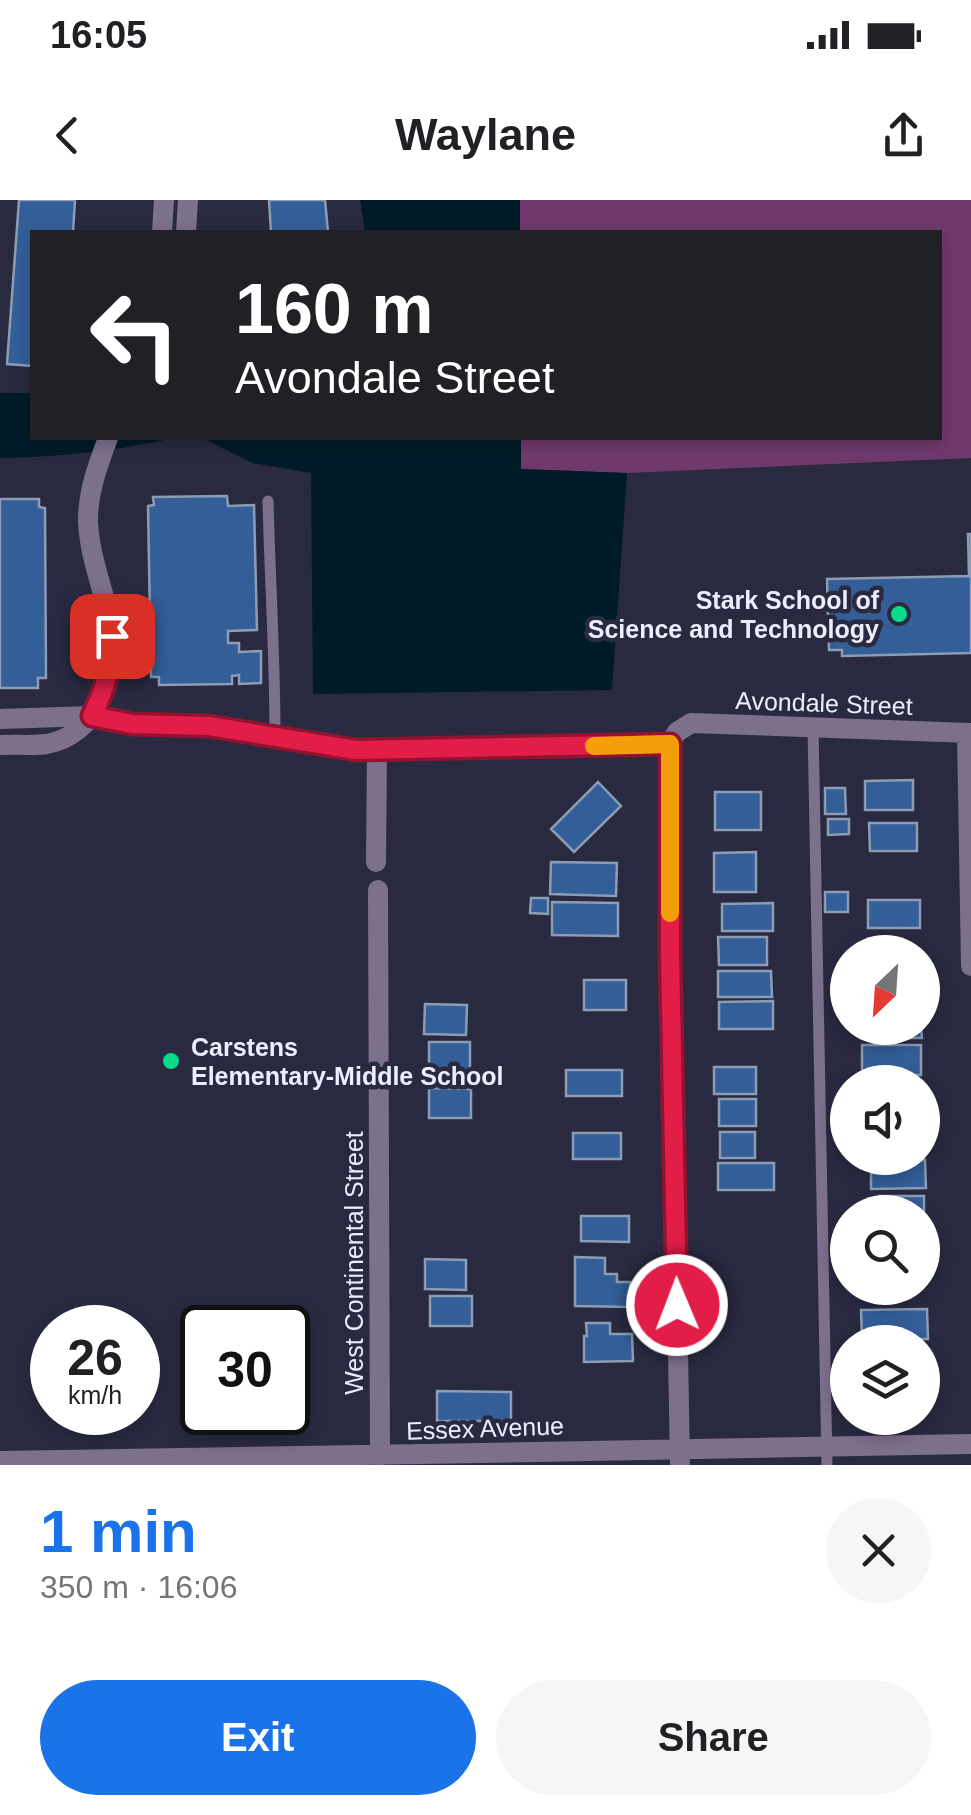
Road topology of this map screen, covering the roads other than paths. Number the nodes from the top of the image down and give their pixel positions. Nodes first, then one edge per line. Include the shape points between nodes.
1 (164, 200) edge
2 (188, 200) edge
3 (162, 230) edge
4 (186, 230) edge
5 (107, 440) edge
6 (268, 501) dead end
7 (92, 716) junction
8 (2, 720) edge
9 (813, 727) junction
10 (969, 733) edge
11 (275, 736) junction
12 (674, 738) junction
13 (1, 745) edge
14 (377, 750) junction
15 (376, 862) dead end
16 (378, 890) dead end
17 (971, 966) edge
18 (971, 1444) edge
19 (380, 1456) junction
20 (827, 1456) edge
21 (680, 1457) edge
22 (0, 1461) edge

1 - 3 street
2 - 4 street
5 - 7 street via 89,502 90,539 112,636 110,670
6 - 11 lane
7 - 8 street, Avondale Street
7 - 11 street, Avondale Street
7 - 13 street via 67,738
8 - 13 street
9 - 10 street, Avondale Street
9 - 12 street, Avondale Street via 691,723
9 - 20 lane
10 - 17 street
11 - 14 street, Avondale Street
12 - 14 street, Avondale Street
12 - 21 street via 670,953
14 - 15 street
16 - 19 street, West Continental Street
18 - 20 street, Essex Avenue
19 - 21 street, Essex Avenue
19 - 22 street, Essex Avenue
20 - 21 street, Essex Avenue

